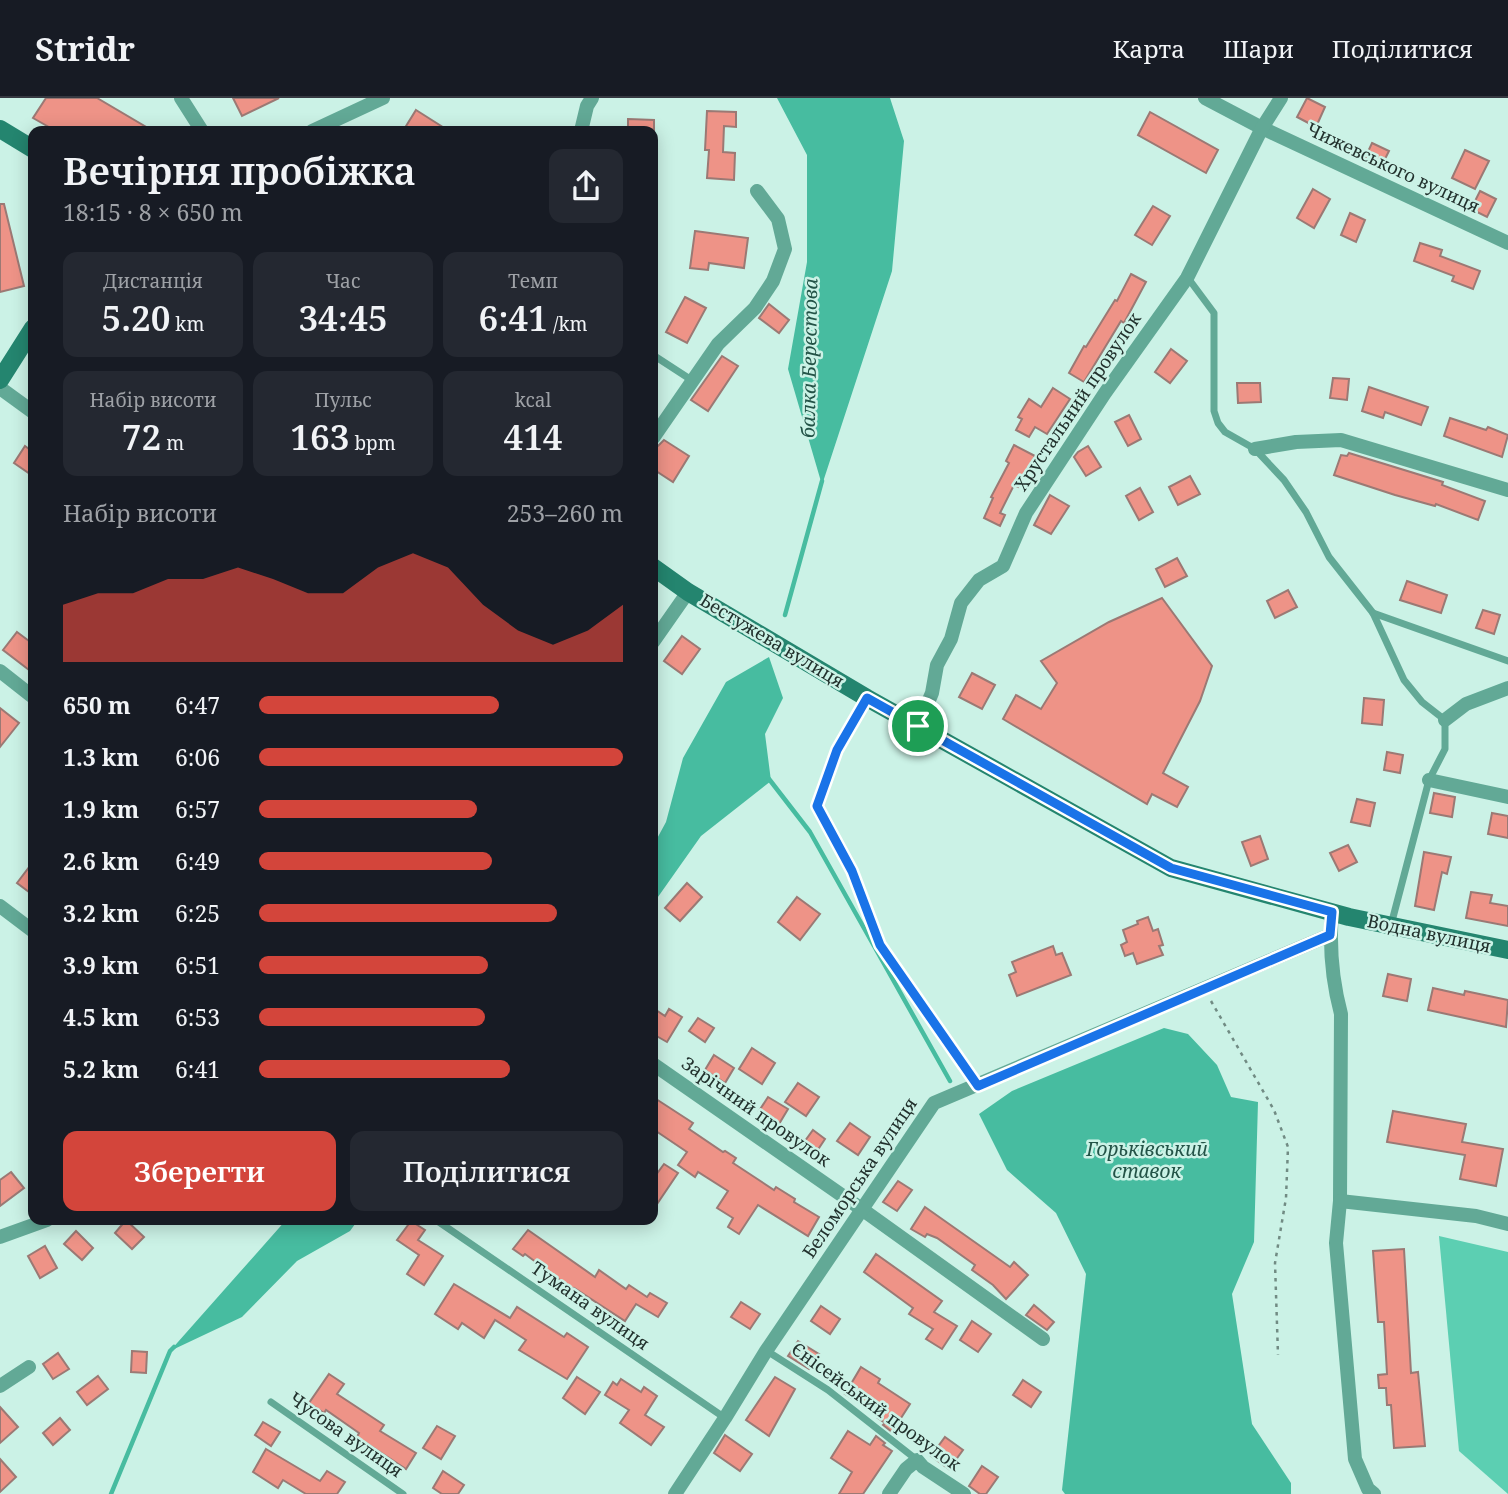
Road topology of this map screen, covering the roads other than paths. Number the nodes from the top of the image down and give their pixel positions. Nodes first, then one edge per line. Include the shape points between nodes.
1 (180, 98) edge
2 (383, 98) edge
3 (592, 98) edge
4 (1205, 98) edge
5 (1281, 98) edge
6 (199, 126) edge
7 (323, 126) edge
8 (582, 126) edge
9 (1262, 128) junction
10 (0, 129) edge
11 (28, 146) edge
12 (757, 191) dead end
13 (1508, 243) edge
14 (1187, 278) junction
15 (28, 336) edge
16 (658, 358) edge
17 (0, 380) edge
18 (693, 381) junction
19 (0, 388) edge
20 (28, 408) edge
21 (658, 431) edge
22 (1255, 449) junction
23 (1508, 490) edge
24 (658, 571) edge
25 (688, 592) junction
26 (1373, 613) junction
27 (658, 635) edge
28 (1508, 661) edge
29 (0, 671) edge
30 (1508, 688) edge
31 (28, 693) edge
32 (867, 698) junction
33 (893, 712) joint
34 (1445, 720) junction
35 (918, 726) junction
36 (1429, 780) junction
37 (1508, 797) edge
38 (0, 906) edge
39 (1332, 912) junction
40 (1391, 925) junction
41 (28, 927) edge
42 (1330, 935) junction
43 (1508, 950) edge
44 (658, 1067) edge
45 (978, 1086) junction
46 (1340, 1201) junction
47 (863, 1210) junction
48 (1508, 1224) edge
49 (33, 1225) edge
50 (443, 1225) edge
51 (0, 1237) edge
52 (1042, 1339) dead end
53 (766, 1350) junction
54 (29, 1367) dead end
55 (0, 1386) edge
56 (271, 1402) dead end
57 (725, 1418) junction
58 (917, 1460) junction
59 (403, 1494) edge
60 (675, 1494) edge
61 (889, 1494) edge
62 (964, 1494) edge
63 (1374, 1494) edge

1 - 6 street
2 - 7 street
3 - 8 street
4 - 9 street, Чижевського вулиця
5 - 9 street, Хрустальний провулок
9 - 13 street, Чижевського вулиця
9 - 14 street, Хрустальний провулок
10 - 11 street
12 - 18 street via 778,219 785,249 773,281 755,308 718,344
14 - 22 lane via 1214,313 1214,411 1218,423
14 - 35 street, Хрустальний провулок via 1026,513 1003,566 979,580 961,603
15 - 17 street
16 - 18 lane
18 - 21 street
19 - 20 street
22 - 23 street via 1341,440
22 - 26 lane via 1284,480 1329,557
24 - 25 street, Бестужева вулиця
25 - 27 street
25 - 32 street, Бестужева вулиця
26 - 28 lane
26 - 34 lane via 1404,680
29 - 31 street
30 - 34 street via 1466,704
32 - 33 street, Бестужева вулиця
32 - 45 lane via 837,750 817,806 852,871 880,945
33 - 35 street, Водна вулиця
34 - 36 lane via 1445,749
35 - 39 street, Водна вулиця via 1171,868
36 - 37 street
36 - 40 lane
38 - 41 street
39 - 40 street, Водна вулиця
39 - 42 street
40 - 43 street, Водна вулиця
42 - 45 street, Беломорська вулиця
42 - 46 street via 1341,1014
44 - 47 street, Зарічний провулок
45 - 47 street, Беломорська вулиця via 934,1103
46 - 48 street via 1476,1216
46 - 63 street via 1336,1242 1355,1460
47 - 52 street, Зарічний провулок
47 - 53 street, Беломорська вулиця
49 - 51 street
50 - 57 lane, Тумана вулиця
53 - 57 street, Беломорська вулиця
53 - 58 lane, Єнісейський провулок via 828,1390
54 - 55 street
56 - 59 lane, Чусова вулиця
57 - 60 street, Беломорська вулиця
58 - 61 street
58 - 62 street, Єнісейський провулок

